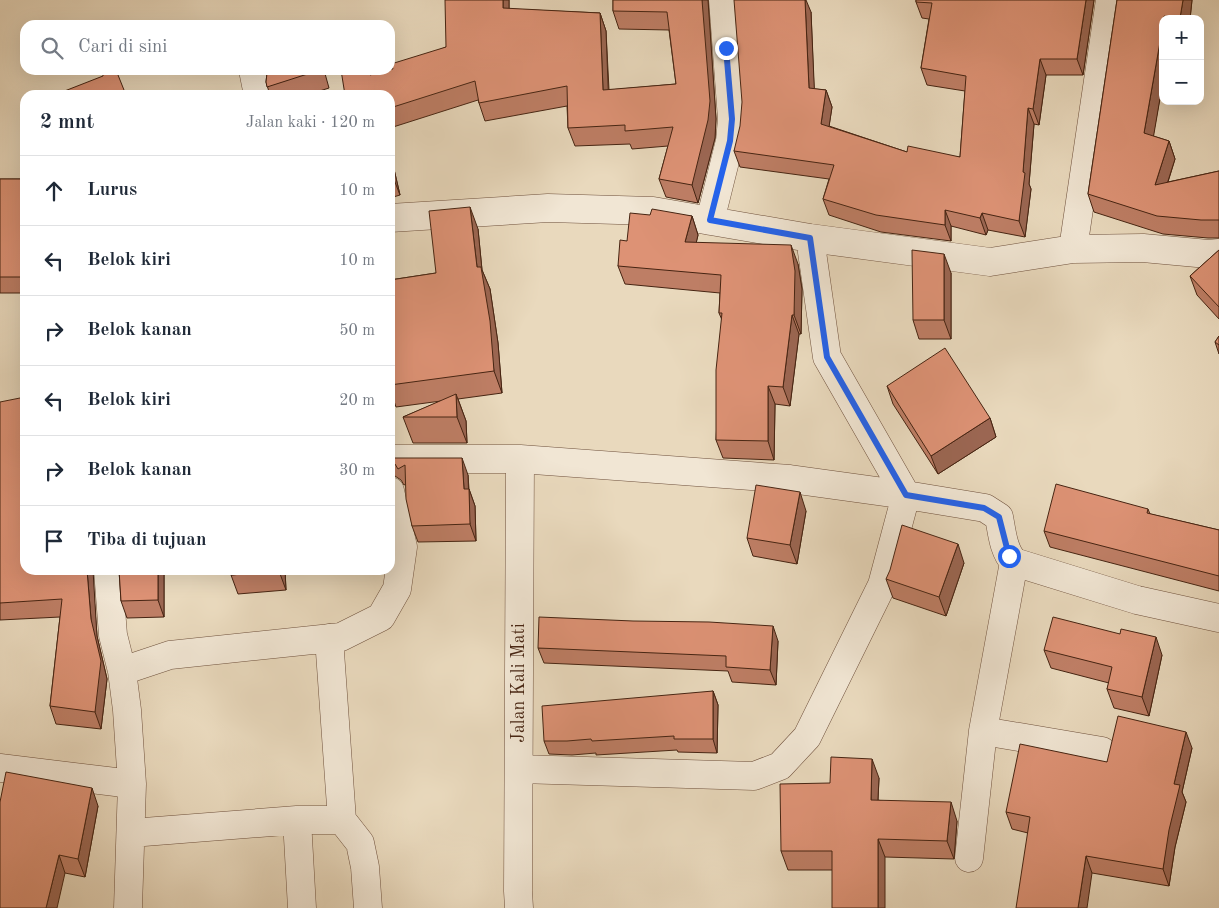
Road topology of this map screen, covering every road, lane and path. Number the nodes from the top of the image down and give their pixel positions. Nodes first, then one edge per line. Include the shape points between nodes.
1 (723, 0) edge
2 (1110, 0) edge
3 (255, 75) edge
4 (257, 90) edge
5 (395, 218) edge
6 (710, 220) junction
7 (810, 238) junction
8 (1072, 249) junction
9 (1219, 252) edge
10 (395, 459) edge
11 (520, 459) junction
12 (906, 495) junction
13 (395, 512) edge
14 (1014, 562) junction
15 (108, 575) edge
16 (1219, 618) edge
17 (329, 638) junction
18 (122, 671) junction
19 (983, 731) junction
20 (1102, 751) dead end
21 (0, 768) edge
22 (519, 770) junction
23 (132, 784) junction
24 (297, 820) junction
25 (342, 820) junction
26 (130, 832) junction
27 (969, 858) dead end
28 (128, 908) edge
29 (302, 908) edge
30 (368, 908) edge
31 (519, 908) edge

1 - 6 street via 732,119 730,141
2 - 8 street
3 - 4 street
5 - 6 street via 548,208 653,211
6 - 7 street
7 - 8 street via 990,262
7 - 12 street via 827,357
8 - 9 street
10 - 11 street
11 - 12 street via 790,479
11 - 22 street, Jalan Kali Mati
12 - 14 street via 991,511 999,517 1005,546
12 - 22 street via 882,585 807,737 780,766 754,776
13 - 17 street via 403,547 397,589 381,617 341,637
14 - 16 street via 1137,600
14 - 19 street
15 - 18 street via 113,635
17 - 18 street via 170,655
17 - 25 street
18 - 23 street
19 - 20 street
19 - 27 street
21 - 23 street
22 - 31 street, Jalan Kali Mati
23 - 26 street
24 - 25 street
24 - 26 street
24 - 29 street
25 - 30 street via 360,843
26 - 28 street

